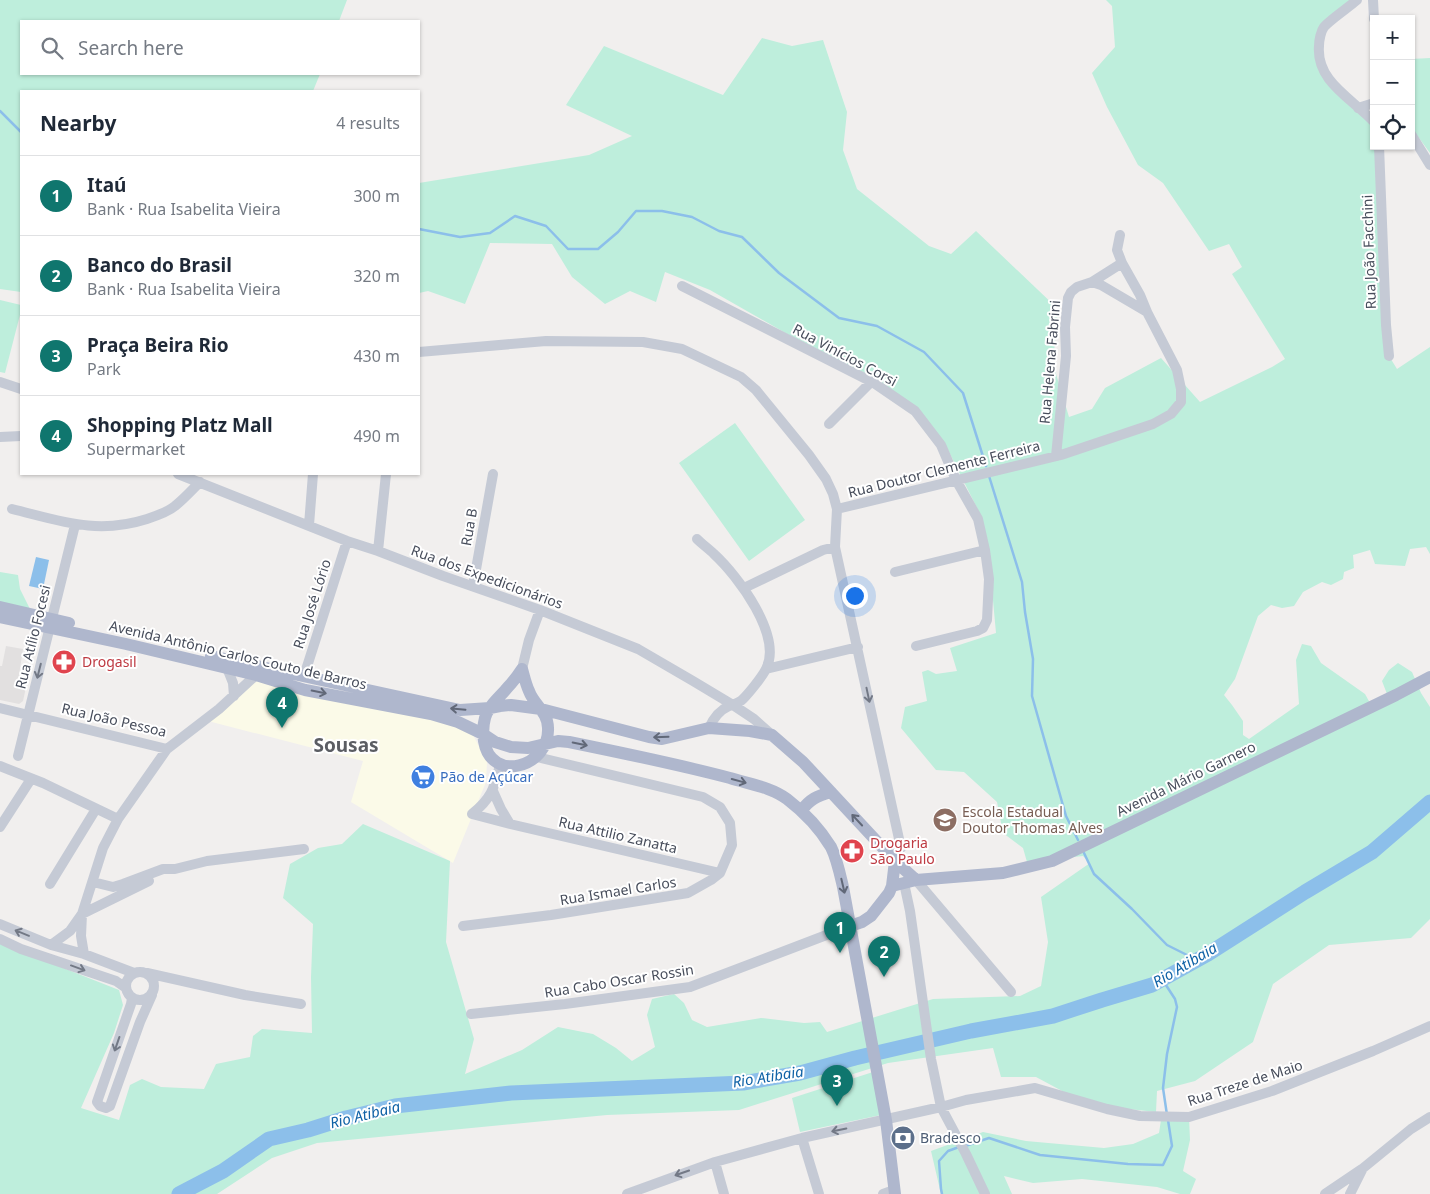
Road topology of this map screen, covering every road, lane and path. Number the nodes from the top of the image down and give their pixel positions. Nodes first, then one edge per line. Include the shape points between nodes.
1 (1358, 0) edge
2 (1373, 0) edge
3 (1374, 15) edge
4 (1370, 104) edge
5 (1358, 108) junction
6 (1370, 118) edge
7 (1415, 141) edge
8 (1379, 150) edge
9 (1430, 165) edge
10 (1120, 235) dead end
11 (1122, 263) junction
12 (1092, 282) junction
13 (682, 286) dead end
14 (1148, 312) junction
15 (420, 352) edge
16 (1389, 356) dead end
17 (0, 382) edge
18 (871, 382) junction
19 (20, 389) edge
20 (829, 424) dead end
21 (20, 436) edge
22 (0, 437) edge
23 (1056, 456) junction
24 (493, 474) dead end
25 (181, 475) edge
26 (313, 475) edge
27 (386, 475) edge
28 (956, 480) junction
29 (200, 482) junction
30 (12, 509) dead end
31 (837, 509) junction
32 (75, 525) junction
33 (309, 525) junction
34 (697, 539) dead end
35 (347, 541) junction
36 (835, 547) junction
37 (986, 550) junction
38 (378, 551) junction
39 (895, 572) dead end
40 (472, 586) junction
41 (744, 588) junction
42 (0, 607) edge
43 (540, 610) junction
44 (0, 617) edge
45 (51, 623) junction
46 (916, 646) dead end
47 (858, 647) junction
48 (227, 668) junction
49 (522, 669) junction
50 (766, 669) junction
51 (256, 675) junction
52 (304, 676) junction
53 (1430, 677) edge
54 (234, 696) junction
55 (733, 705) junction
56 (0, 708) edge
57 (490, 708) junction
58 (541, 709) junction
59 (28, 714) junction
60 (708, 728) junction
61 (483, 734) junction
62 (772, 734) junction
63 (546, 744) junction
64 (168, 749) junction
65 (18, 756) dead end
66 (537, 757) junction
67 (500, 764) junction
68 (0, 766) edge
69 (31, 779) junction
70 (493, 791) junction
71 (831, 792) junction
72 (96, 809) junction
73 (801, 811) junction
74 (118, 819) junction
75 (510, 824) junction
76 (0, 827) edge
77 (304, 849) dead end
78 (892, 858) junction
79 (175, 869) junction
80 (720, 873) junction
81 (93, 882) junction
82 (904, 883) junction
83 (50, 884) dead end
84 (82, 914) junction
85 (0, 924) edge
86 (463, 926) dead end
87 (850, 926) junction
88 (0, 939) edge
89 (51, 945) junction
90 (84, 954) junction
91 (134, 973) junction
92 (147, 974) junction
93 (189, 983) junction
94 (126, 988) junction
95 (1011, 992) dead end
96 (152, 994) junction
97 (132, 998) junction
98 (301, 1004) dead end
99 (471, 1014) dead end
100 (1427, 1028) edge
101 (941, 1107) junction
102 (1430, 1117) edge
103 (886, 1120) junction
104 (802, 1138) junction
105 (715, 1162) junction
106 (1362, 1169) junction
107 (891, 1193) edge
108 (627, 1194) edge
109 (724, 1194) edge
110 (819, 1194) edge
111 (985, 1194) edge
112 (1326, 1194) edge
113 (1350, 1194) edge

1 - 5 street via 1323,28 1318,56 1322,69 1336,88
2 - 3 street
4 - 5 street
5 - 6 street
7 - 9 street
8 - 16 street, Rua João Facchini
10 - 11 street via 1117,250
11 - 12 street, Rua Helena Fabrini
11 - 14 street
12 - 14 street
12 - 23 street, Rua Helena Fabrini via 1077,287 1068,298
13 - 18 street, Rua Vinícios Corsi
14 - 23 street via 1177,370 1181,402 1171,414 1153,424
15 - 31 street via 546,341 643,342 682,349 741,377 756,390 826,479
17 - 19 street
18 - 20 street
18 - 28 street, Rua Vinícios Corsi via 915,411 941,445
21 - 22 street
23 - 28 street, Rua Doutor Clemente Ferreira
24 - 40 street, Rua B
25 - 29 street, Rua dos Expedicionários
26 - 33 street
27 - 38 street
28 - 31 street, Rua Doutor Clemente Ferreira
28 - 37 street, Rua Vinícios Corsi via 978,519
29 - 32 street via 174,507 138,522 100,527
29 - 33 street, Rua dos Expedicionários
30 - 32 street
31 - 36 street
32 - 45 street, Rua Atílio Focesi
33 - 35 street, Rua dos Expedicionários
34 - 41 street via 715,554
35 - 38 street, Rua dos Expedicionários
35 - 52 street, Rua José Lório
36 - 41 street
36 - 47 street
37 - 39 street
37 - 46 street, Rua Vinícios Corsi via 987,620 983,628
38 - 40 street, Rua dos Expedicionários
40 - 43 street, Rua dos Expedicionários
41 - 50 street via 764,623 770,641
42 - 45 main road, Avenida Antônio Carlos Couto de Barros
43 - 49 street
43 - 55 street, Rua dos Expedicionários via 638,650
44 - 45 main road, Avenida Antônio Carlos Couto de Barros
45 - 48 main road, Avenida Antônio Carlos Couto de Barros
45 - 52 main road, Avenida Antônio Carlos Couto de Barros
45 -> 59 street, Rua Atílio Focesi
47 - 50 street
47 -> 78 street via 901,848
48 - 51 main road, Avenida Antônio Carlos Couto de Barros
48 - 54 street
49 - 57 main road
49 - 58 main road via 529,692
50 - 55 street via 742,700
51 - 54 street, Rua João Pessoa
51 -> 61 main road, Avenida Antônio Carlos Couto de Barros via 305,690 431,714
57 -> 52 main road, Avenida Antônio Carlos Couto de Barros via 460,710
53 - 82 main road, Avenida Mário Garnero via 1052,861 1004,873
54 - 64 street, Rua João Pessoa
55 - 60 street via 718,714
55 - 62 street, Rua dos Expedicionários
56 - 59 street, Rua João Pessoa
57 - 58 main road, Avenida Antônio Carlos Couto de Barros
57 - 61 main road
60 -> 58 main road, Avenida Antônio Carlos Couto de Barros via 662,739
58 - 63 main road via 549,730
59 - 64 street, Rua João Pessoa
59 - 65 street, Rua Atílio Focesi
60 - 62 main road, Avenida Antônio Carlos Couto de Barros
61 - 63 main road, Avenida Antônio Carlos Couto de Barros via 511,747
61 - 67 main road via 485,747
62 - 71 main road
63 - 66 main road
63 -> 73 main road, Avenida Antônio Carlos Couto de Barros via 569,742 706,772 763,788 785,798
64 - 74 street
66 - 67 main road via 521,765
66 - 80 street via 703,797 720,808 730,823 732,845
67 - 70 street
68 - 69 street
69 - 72 street
69 - 76 street
70 - 75 street
70 - 75 street, Rua Attilio Zanatta via 472,814
71 - 73 main road via 818,795
78 -> 71 main road
72 - 74 street
72 - 83 street
73 -> 87 main road, Avenida Antônio Carlos Couto de Barros via 831,848
74 - 81 street via 103,848
75 - 80 street, Rua Attilio Zanatta
77 - 79 street via 207,861
78 - 82 main road
78 - 82 main road
79 - 81 street via 164,869 113,887
79 - 84 street
80 - 86 street, Rua Ismael Carlos via 688,894
81 - 84 street
82 - 87 main road via 889,893 871,916
82 - 95 street
82 - 101 street
84 - 89 street via 70,931
84 - 90 street
89 -> 85 street
87 - 99 street, Rua Cabo Oscar Rossin via 690,987
87 - 103 main road, Avenida Antônio Carlos Couto de Barros
88 -> 94 street via 116,981
89 - 90 street
90 - 91 street
91 - 92 street
91 - 94 street via 126,982
92 - 93 street
92 - 96 street via 155,986
93 - 96 street via 166,984
93 - 98 street
94 - 97 street
96 - 97 street via 142,1000
97 -> 96 street via 98,1102 106,1108 110,1106
100 - 101 street, Rua Treze de Maio via 1272,1091 1189,1117 1140,1116 1035,1088
101 - 103 street, Rua Treze de Maio
101 - 111 street
102 - 106 street
103 -> 104 street, Rua Treze de Maio
103 - 107 main road, Avenida Antônio Carlos Couto de Barros
104 - 105 street, Rua Treze de Maio
104 - 110 street
105 -> 108 street, Rua Treze de Maio
105 - 109 street
106 - 112 street
106 - 113 street

